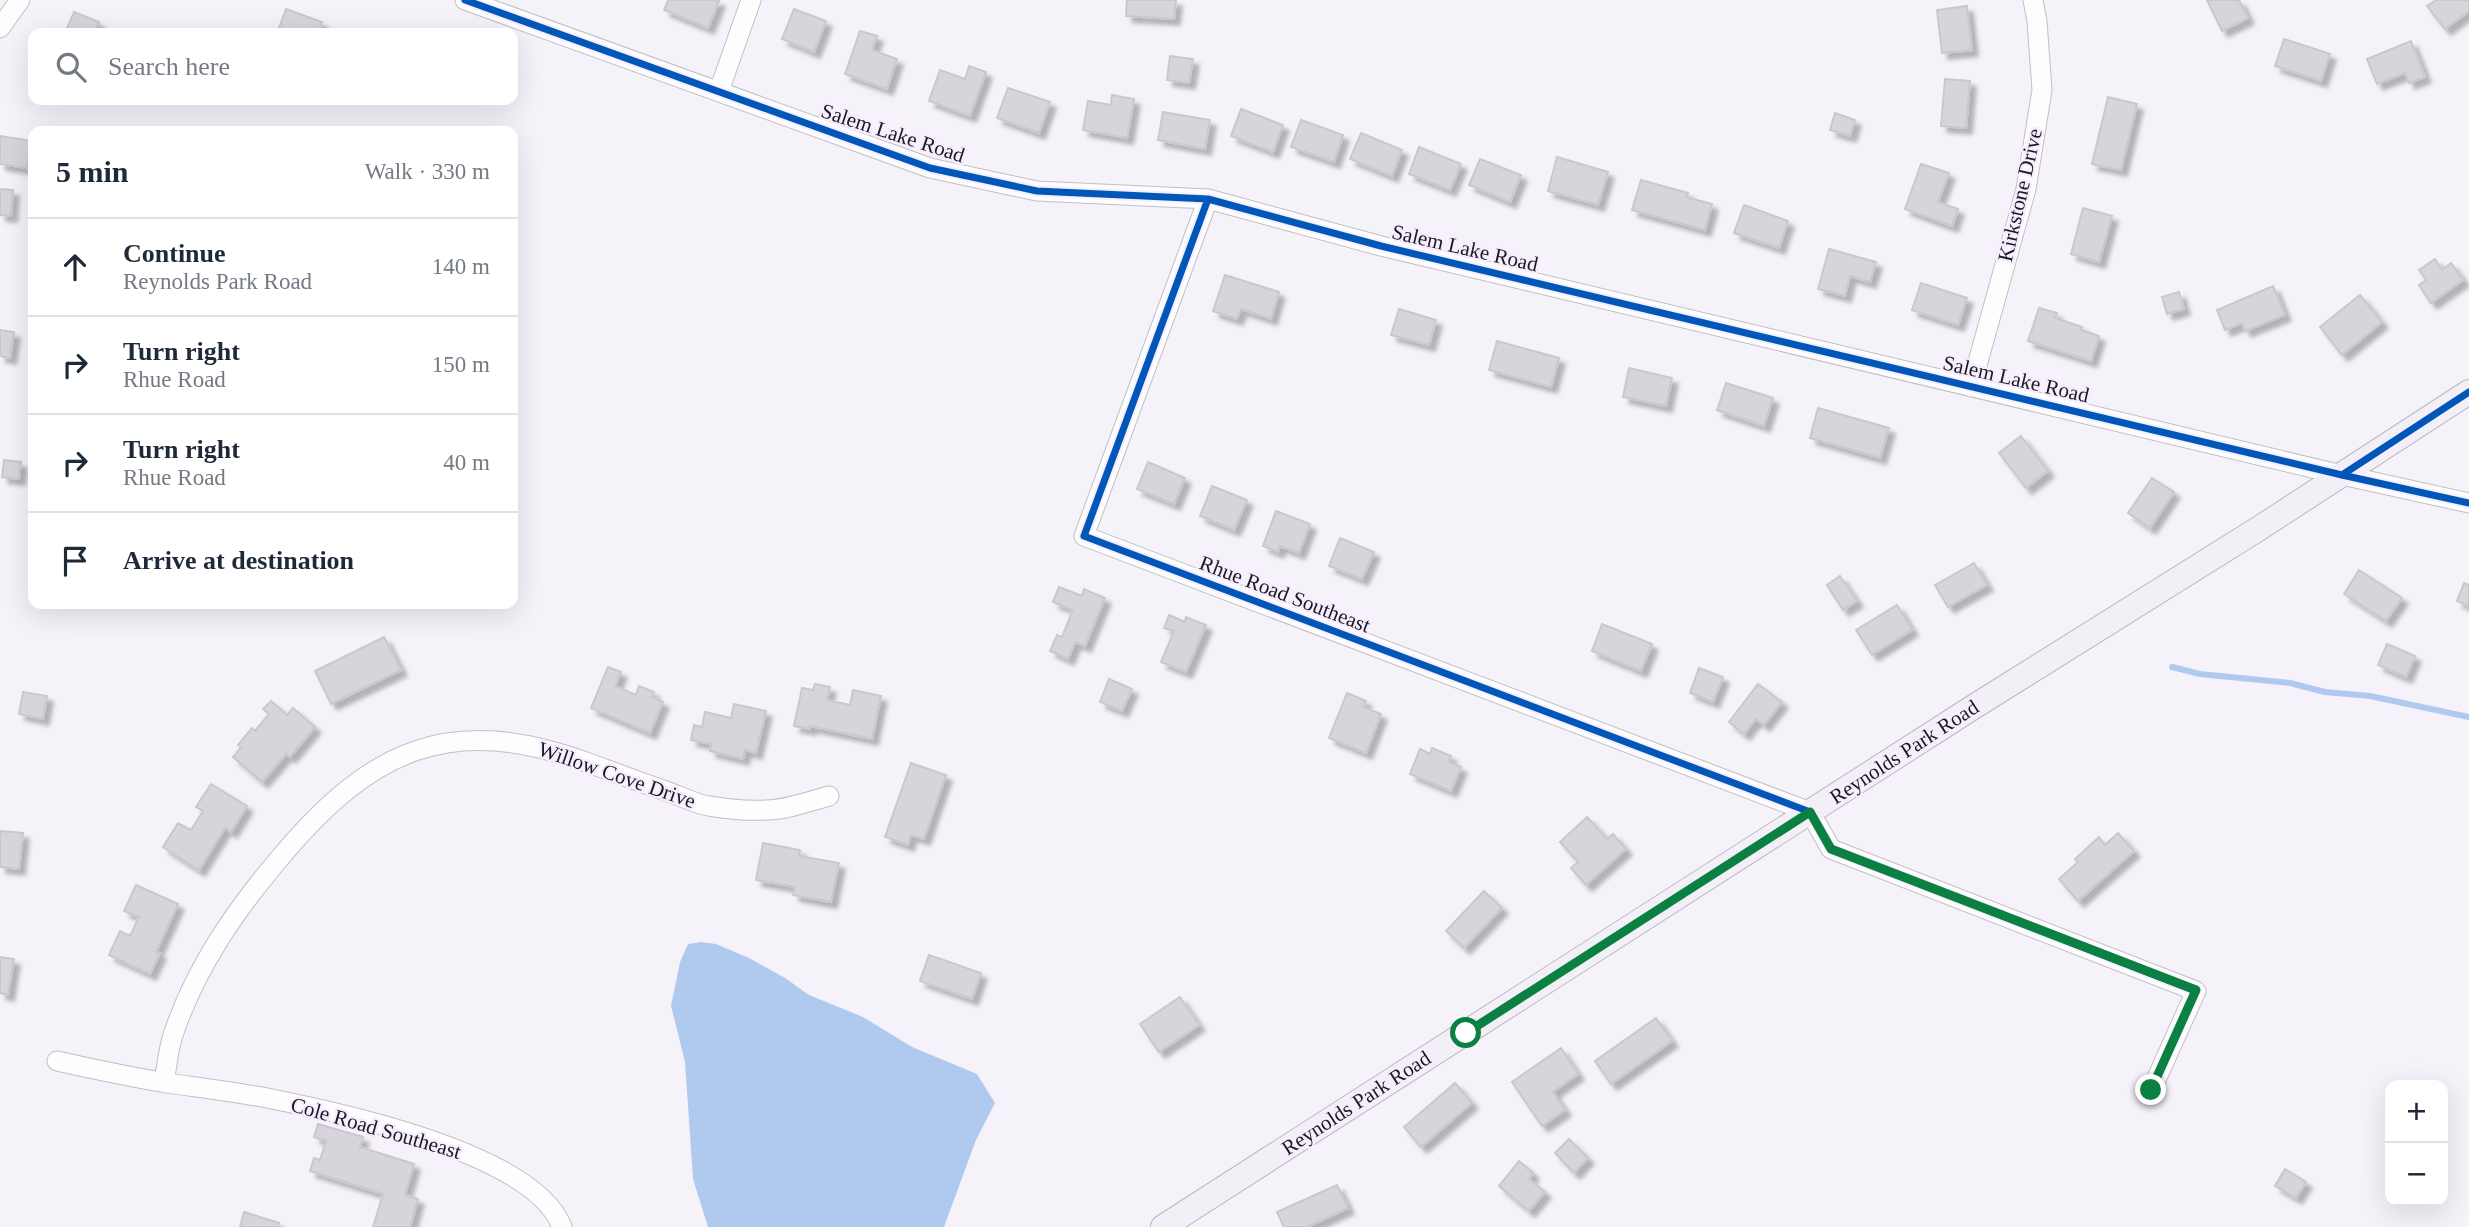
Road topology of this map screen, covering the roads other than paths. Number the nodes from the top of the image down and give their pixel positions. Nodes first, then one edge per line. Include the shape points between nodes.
1 (20, 0) edge
2 (465, 0) edge
3 (751, 0) edge
4 (2033, 0) edge
5 (0, 28) edge
6 (719, 92) junction
7 (1208, 199) junction
8 (1971, 387) junction
9 (2469, 392) edge
10 (2342, 475) junction
11 (2469, 503) edge
12 (829, 796) dead end
13 (1810, 812) junction
14 (57, 1061) dead end
15 (164, 1082) junction
16 (2151, 1090) dead end
17 (562, 1227) edge
18 (1163, 1227) edge

1 - 5 street
2 - 6 street, Salem Lake Road
3 - 6 street
4 - 8 street, Kirkstone Drive via 2040,103 2026,189
6 - 7 street, Salem Lake Road via 930,168 1037,191
7 - 8 street, Salem Lake Road via 1381,246
7 - 13 street, Rhue Road Southeast via 1084,536
8 - 10 street, Salem Lake Road
9 - 10 main road, Reynolds Park Road
10 - 11 street, Salem Lake Road
10 - 13 main road, Reynolds Park Road
12 - 15 street, Willow Cove Drive via 769,810 707,806 526,744 471,739 418,748 362,779 327,807 254,888 204,963 172,1038
13 - 16 street via 1831,849 2196,990
13 - 18 main road, Reynolds Park Road
14 - 15 street, Cole Road Southeast
15 - 17 street, Cole Road Southeast via 271,1098 437,1142 527,1187 548,1205

